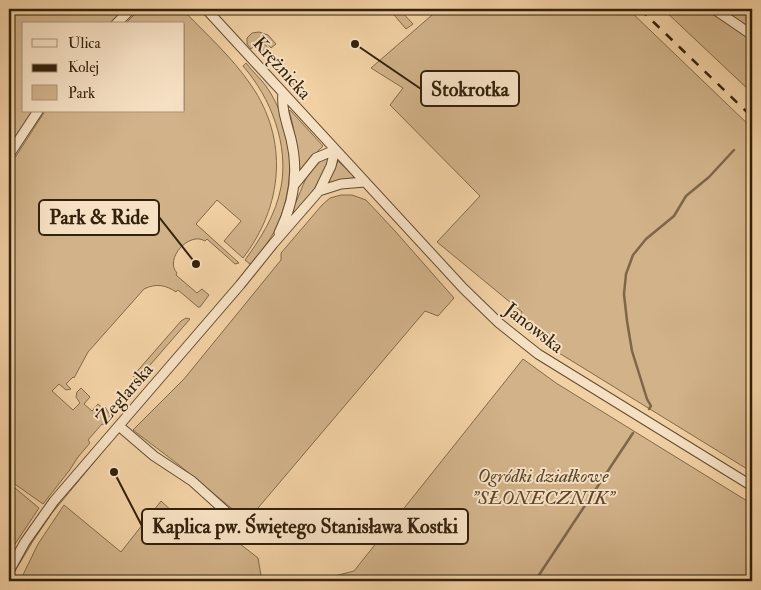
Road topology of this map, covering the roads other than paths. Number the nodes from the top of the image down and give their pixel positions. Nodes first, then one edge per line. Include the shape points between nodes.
1 (131, 9) edge
2 (206, 9) edge
3 (714, 9) edge
4 (118, 22) edge
5 (752, 35) edge
6 (283, 93) junction
7 (37, 112) edge
8 (335, 150) junction
9 (9, 155) edge
10 (365, 182) junction
11 (295, 185) junction
12 (319, 191) junction
13 (272, 244) junction
14 (119, 426) junction
15 (752, 486) edge
16 (242, 526) dead end
17 (9, 570) edge

1 - 4 street
2 - 6 street, Krężnicka
3 - 5 street
6 - 8 street, Krężnicka
6 - 11 street, Żeglarska
7 - 9 street
8 - 10 street, Janowska
8 - 11 street, Żeglarska via 316,158
8 - 12 street, Żeglarska
10 - 12 street via 341,184
10 - 15 street, Janowska via 472,297 526,346
11 - 13 street, Żeglarska via 287,216
12 - 13 street, Żeglarska
13 - 14 street, Żeglarska
14 - 16 street via 154,456 192,481
14 - 17 street, Żeglarska via 47,511

